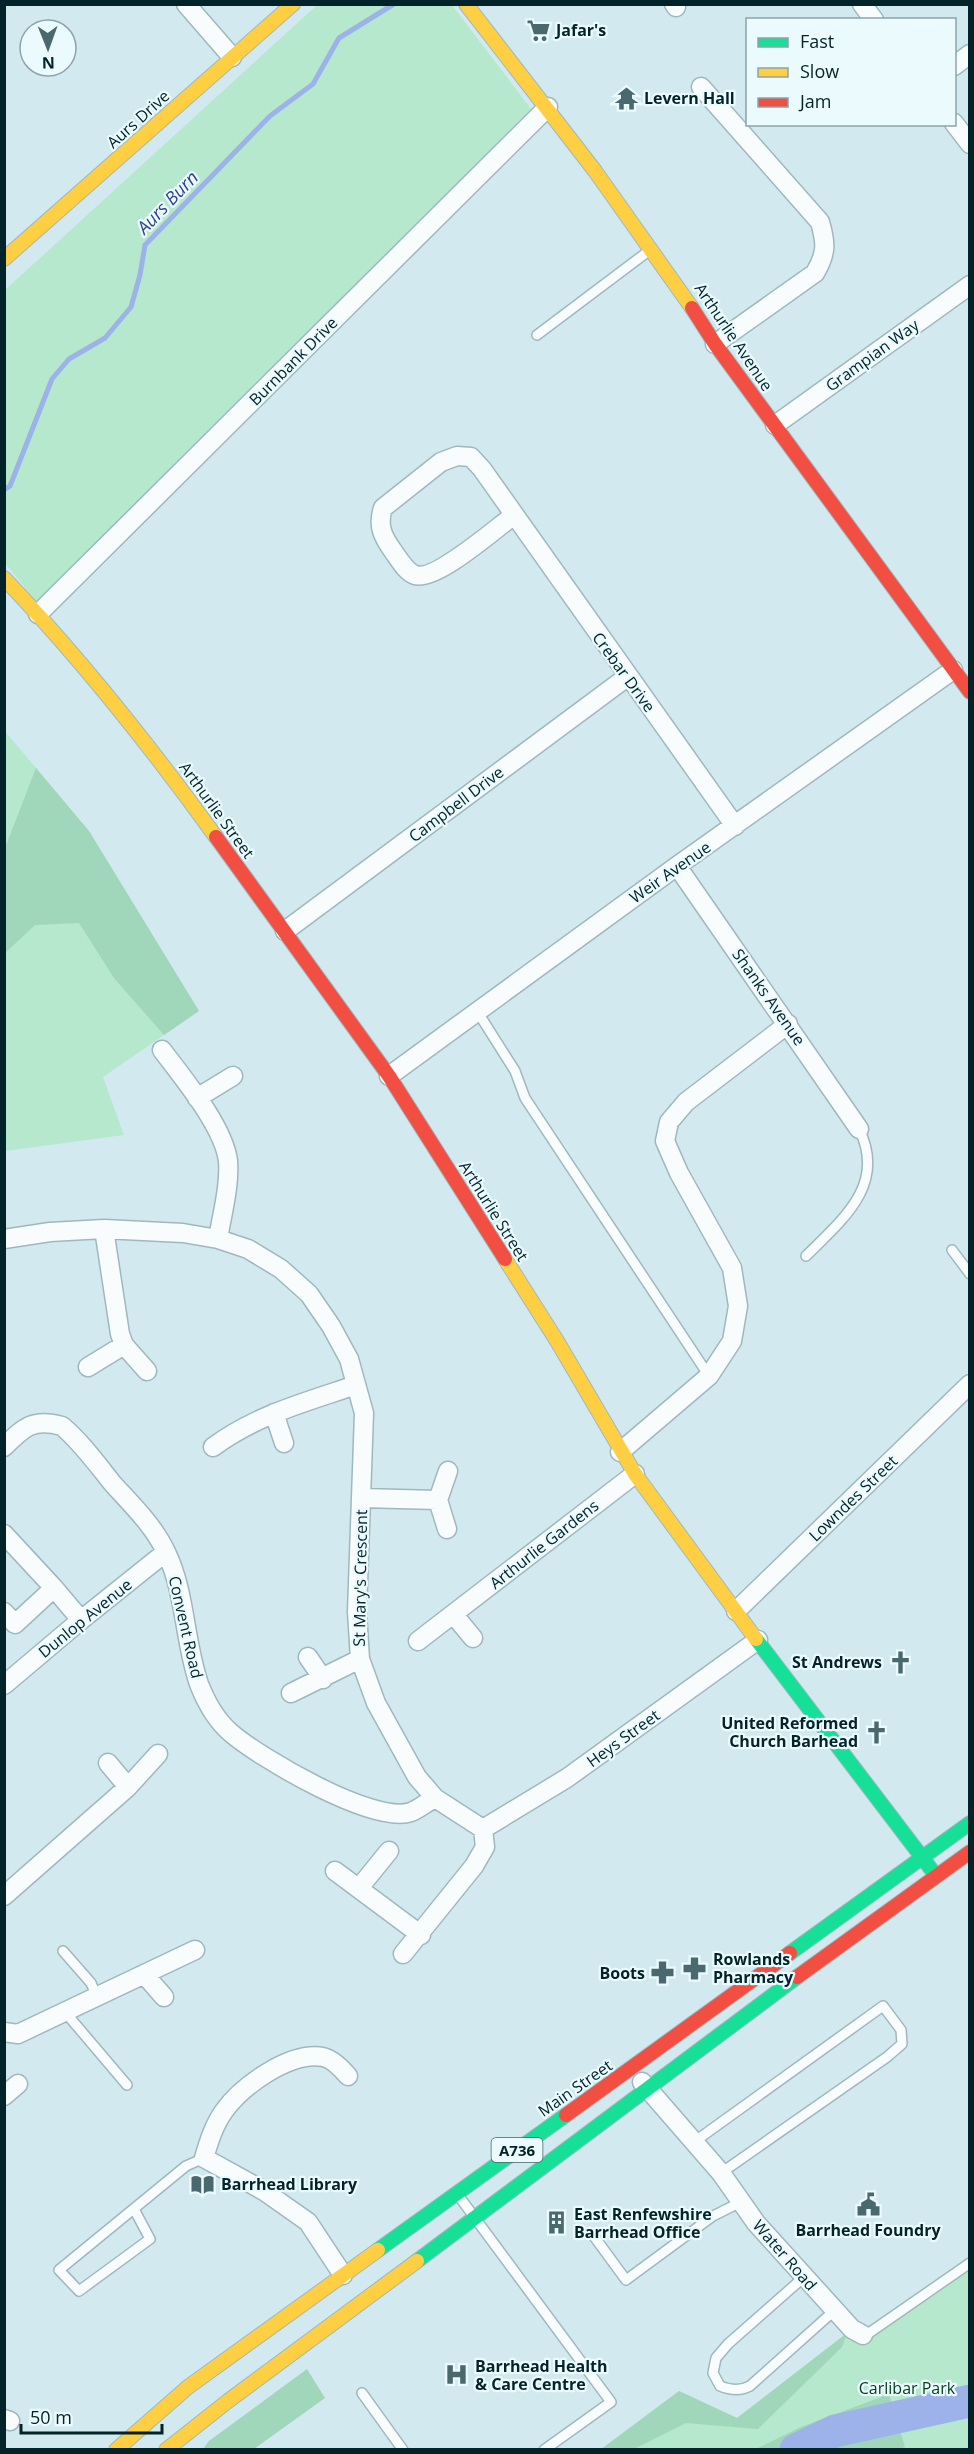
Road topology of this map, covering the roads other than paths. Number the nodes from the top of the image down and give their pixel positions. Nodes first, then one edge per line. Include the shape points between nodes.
1 (186, 4) edge
2 (293, 4) edge
3 (862, 4) edge
4 (468, 5) edge
5 (872, 18) edge
6 (969, 54) edge
7 (232, 57) junction
8 (956, 64) edge
9 (701, 87) dead end
10 (548, 107) junction
11 (956, 126) edge
12 (969, 144) edge
13 (652, 249) junction
14 (4, 259) edge
15 (966, 295) edge
16 (537, 335) dead end
17 (715, 344) junction
18 (775, 425) junction
19 (513, 516) junction
20 (4, 578) edge
21 (38, 614) junction
22 (953, 670) junction
23 (627, 676) junction
24 (969, 692) edge
25 (735, 826) junction
26 (677, 866) junction
27 (285, 931) junction
28 (477, 1011) junction
29 (788, 1024) junction
30 (162, 1050) dead end
31 (233, 1076) dead end
32 (389, 1076) junction
33 (196, 1098) junction
34 (859, 1129) joint
35 (104, 1229) junction
36 (4, 1239) edge
37 (218, 1239) junction
38 (952, 1250) dead end
39 (806, 1256) dead end
40 (969, 1274) edge
41 (124, 1345) junction
42 (88, 1367) dead end
43 (147, 1371) dead end
44 (709, 1376) junction
45 (969, 1384) edge
46 (356, 1385) junction
47 (274, 1413) junction
48 (284, 1443) dead end
49 (4, 1447) edge
50 (213, 1447) dead end
51 (620, 1452) junction
52 (448, 1471) dead end
53 (635, 1474) junction
54 (361, 1498) junction
55 (438, 1500) junction
56 (447, 1529) dead end
57 (4, 1534) edge
58 (166, 1552) junction
59 (54, 1588) junction
60 (736, 1611) junction
61 (4, 1612) edge
62 (454, 1615) junction
63 (81, 1620) junction
64 (473, 1638) dead end
65 (758, 1640) junction
66 (418, 1641) dead end
67 (308, 1657) dead end
68 (360, 1659) junction
69 (323, 1678) junction
70 (4, 1685) edge
71 (291, 1693) dead end
72 (158, 1754) dead end
73 (108, 1763) dead end
74 (128, 1787) junction
75 (435, 1798) junction
76 (969, 1822) edge
77 (483, 1829) junction
78 (389, 1851) dead end
79 (969, 1852) edge
80 (923, 1857) junction
81 (335, 1871) dead end
82 (936, 1876) junction
83 (359, 1888) junction
84 (4, 1896) edge
85 (421, 1935) junction
86 (195, 1950) dead end
87 (63, 1951) dead end
88 (403, 1954) dead end
89 (144, 1974) junction
90 (97, 1997) junction
91 (164, 1997) dead end
92 (64, 2012) junction
93 (4, 2032) edge
94 (632, 2069) junction
95 (348, 2076) dead end
96 (127, 2085) dead end
97 (648, 2088) junction
98 (694, 2142) junction
99 (204, 2158) junction
100 (721, 2173) junction
101 (456, 2193) junction
102 (741, 2202) junction
103 (134, 2209) junction
104 (476, 2218) junction
105 (593, 2235) dead end
106 (969, 2263) edge
107 (344, 2275) junction
108 (804, 2277) junction
109 (835, 2310) junction
110 (863, 2335) joint
111 (362, 2393) dead end
112 (116, 2450) edge
113 (166, 2450) edge
114 (404, 2450) edge
115 (544, 2450) edge

1 - 7 street
2 - 7 street, Aurs Drive
3 - 5 street
4 - 10 street, Arthurlie Avenue
6 - 8 street
7 - 14 street, Aurs Drive
9 - 17 street via 820,222 825,241 824,259 815,273
10 - 13 street, Arthurlie Avenue
10 - 21 street, Burnbank Drive
11 - 12 street
13 - 16 lane
13 - 17 street, Arthurlie Avenue
15 - 18 street, Grampian Way
17 - 18 street, Arthurlie Avenue
18 - 22 street, Arthurlie Avenue
19 - 19 street, Crebar Drive via 482,469 471,458 457,456 441,462 383,508 379,519 388,544 406,569 424,576 439,570
19 - 23 street, Crebar Drive
20 - 21 street, Arthurlie Street
21 - 27 street, Arthurlie Street via 160,760
22 - 24 street, Arthurlie Avenue
22 - 25 street, Weir Avenue
23 - 25 street, Crebar Drive
23 - 27 street, Campbell Drive
25 - 26 street, Weir Avenue
26 - 28 street, Weir Avenue
26 - 29 street, Shanks Avenue
27 - 32 street, Arthurlie Street
28 - 32 street, Weir Avenue
28 - 44 lane via 515,1071 525,1098
29 - 34 street, Shanks Avenue
29 - 44 street via 686,1102 669,1122 665,1142 732,1268 738,1306 732,1341
30 - 33 street
31 - 33 street
32 - 51 street, Arthurlie Street via 557,1341
33 - 37 street via 224,1142 228,1161
34 - 39 lane via 867,1161 862,1193 850,1213
35 - 36 street, St Mary's Crescent
35 - 37 street, St Mary's Crescent
35 - 41 street
37 - 46 street, St Mary's Crescent via 265,1259 309,1294 332,1326 349,1359
38 - 40 lane
41 - 42 street
41 - 43 street
44 - 51 street
45 - 60 street, Lowndes Street
46 - 47 street
46 - 54 street, St Mary's Crescent via 364,1413
47 - 48 street
47 - 50 street via 236,1430
49 - 58 street, Convent Road via 34,1423 62,1426 153,1531
51 - 53 street, Arthurlie Street
52 - 55 street
53 - 60 street, Arthurlie Street
53 - 62 street, Arthurlie Gardens
54 - 55 street, St Mary's Crescent
54 - 68 street, St Mary's Crescent via 357,1623
55 - 56 street
57 - 59 street
58 - 63 street, Dunlop Avenue
58 - 75 street, Convent Road via 181,1595 199,1685 215,1715 230,1732 258,1754 356,1803 385,1812 410,1813
59 - 61 street via 15,1624
59 - 63 street
60 - 65 street, Arthurlie Street
62 - 64 street
62 - 66 street, Arthurlie Gardens
63 - 70 street, Dunlop Avenue
65 - 77 street, Heys Street via 567,1778
65 - 80 street, Arthurlie Street
67 - 69 street
68 - 69 street, St Mary's Crescent
68 - 75 street, St Mary's Crescent via 376,1703 417,1777
69 - 71 street, St Mary's Crescent
72 - 74 street
73 - 74 street
74 - 84 street
75 - 77 street, St Mary's Crescent
76 - 80 street, Main Street / A736
77 - 85 street via 485,1847 474,1866
78 - 83 street
79 - 82 street, A736
80 - 82 street, Arthurlie Street
80 - 94 street, Main Street / A736
81 - 83 street
82 - 97 street, A736
83 - 85 street
85 - 88 street
86 - 89 street
87 - 90 lane via 91,1983
89 - 90 street
89 - 91 street
90 - 92 street
92 - 93 street via 18,2034
92 - 96 lane
94 - 97 street, Water Road
94 - 101 street, Main Street / A736
95 - 99 street via 339,2065 323,2057 293,2060 268,2072 224,2110
97 - 98 street, Water Road
97 - 104 street, A736
98 - 100 street, Water Road
98 - 100 lane via 883,2006 901,2030 902,2044
99 - 103 lane via 186,2166
99 - 107 street via 264,2191 308,2222
100 - 102 street, Water Road
101 - 104 lane
101 - 107 street, Main Street / A736
102 - 105 lane via 713,2216 626,2280
102 - 108 street, Water Road
103 - 103 lane via 59,2270 78,2291 150,2239
104 - 113 street, A736
104 - 115 lane via 611,2402
106 - 110 lane, Water Road
107 - 112 street, Main Street / A736 via 188,2387
108 - 109 street, Water Road
108 - 109 lane via 716,2358 713,2373 720,2386 750,2386
109 - 110 street, Water Road
111 - 114 lane

